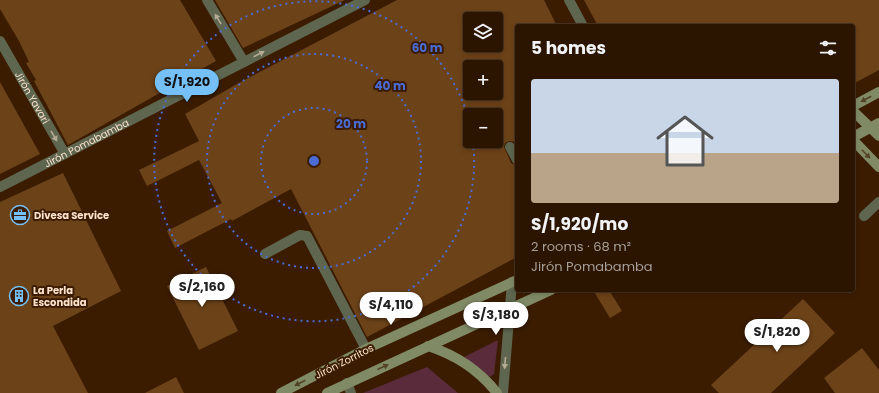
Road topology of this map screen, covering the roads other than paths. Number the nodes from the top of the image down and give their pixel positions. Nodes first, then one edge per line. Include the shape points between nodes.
1 (207, 0) edge
2 (365, 0) edge
3 (569, 0) edge
4 (581, 24) edge
5 (0, 41) edge
6 (244, 62) junction
7 (879, 92) edge
8 (855, 105) edge
9 (855, 112) edge
10 (875, 125) edge
11 (855, 136) edge
12 (879, 136) edge
13 (855, 142) edge
14 (510, 147) dead end
15 (65, 154) junction
16 (515, 156) edge
17 (879, 167) edge
18 (0, 187) edge
19 (879, 202) edge
20 (864, 216) dead end
21 (265, 254) dead end
22 (515, 281) edge
23 (547, 292) edge
24 (509, 311) junction
25 (428, 346) junction
26 (366, 350) junction
27 (347, 383) junction
28 (281, 393) edge
29 (327, 393) edge
30 (351, 393) edge
31 (497, 393) edge
32 (503, 393) edge

6 -> 1 street
6 -> 2 street, Jirón Pomabamba
3 - 4 street
5 -> 15 street, Jirón Yavari
6 - 15 street, Jirón Pomabamba
7 -> 8 main road
9 - 10 main road
10 - 11 main road
10 - 12 main road
13 -> 17 main road
14 - 16 street
15 - 18 street, Jirón Pomabamba
19 - 20 street
21 - 26 street via 300,235 307,236
22 - 24 street
22 - 26 main road, Jirón Zorritos
23 - 24 main road, Jirón Zorritos
24 - 25 main road, Jirón Zorritos
24 -> 32 street
27 -> 25 main road, Jirón Zorritos
25 - 31 main road via 464,362
26 -> 28 main road, Jirón Zorritos
27 - 29 main road, Jirón Zorritos
27 - 30 street

